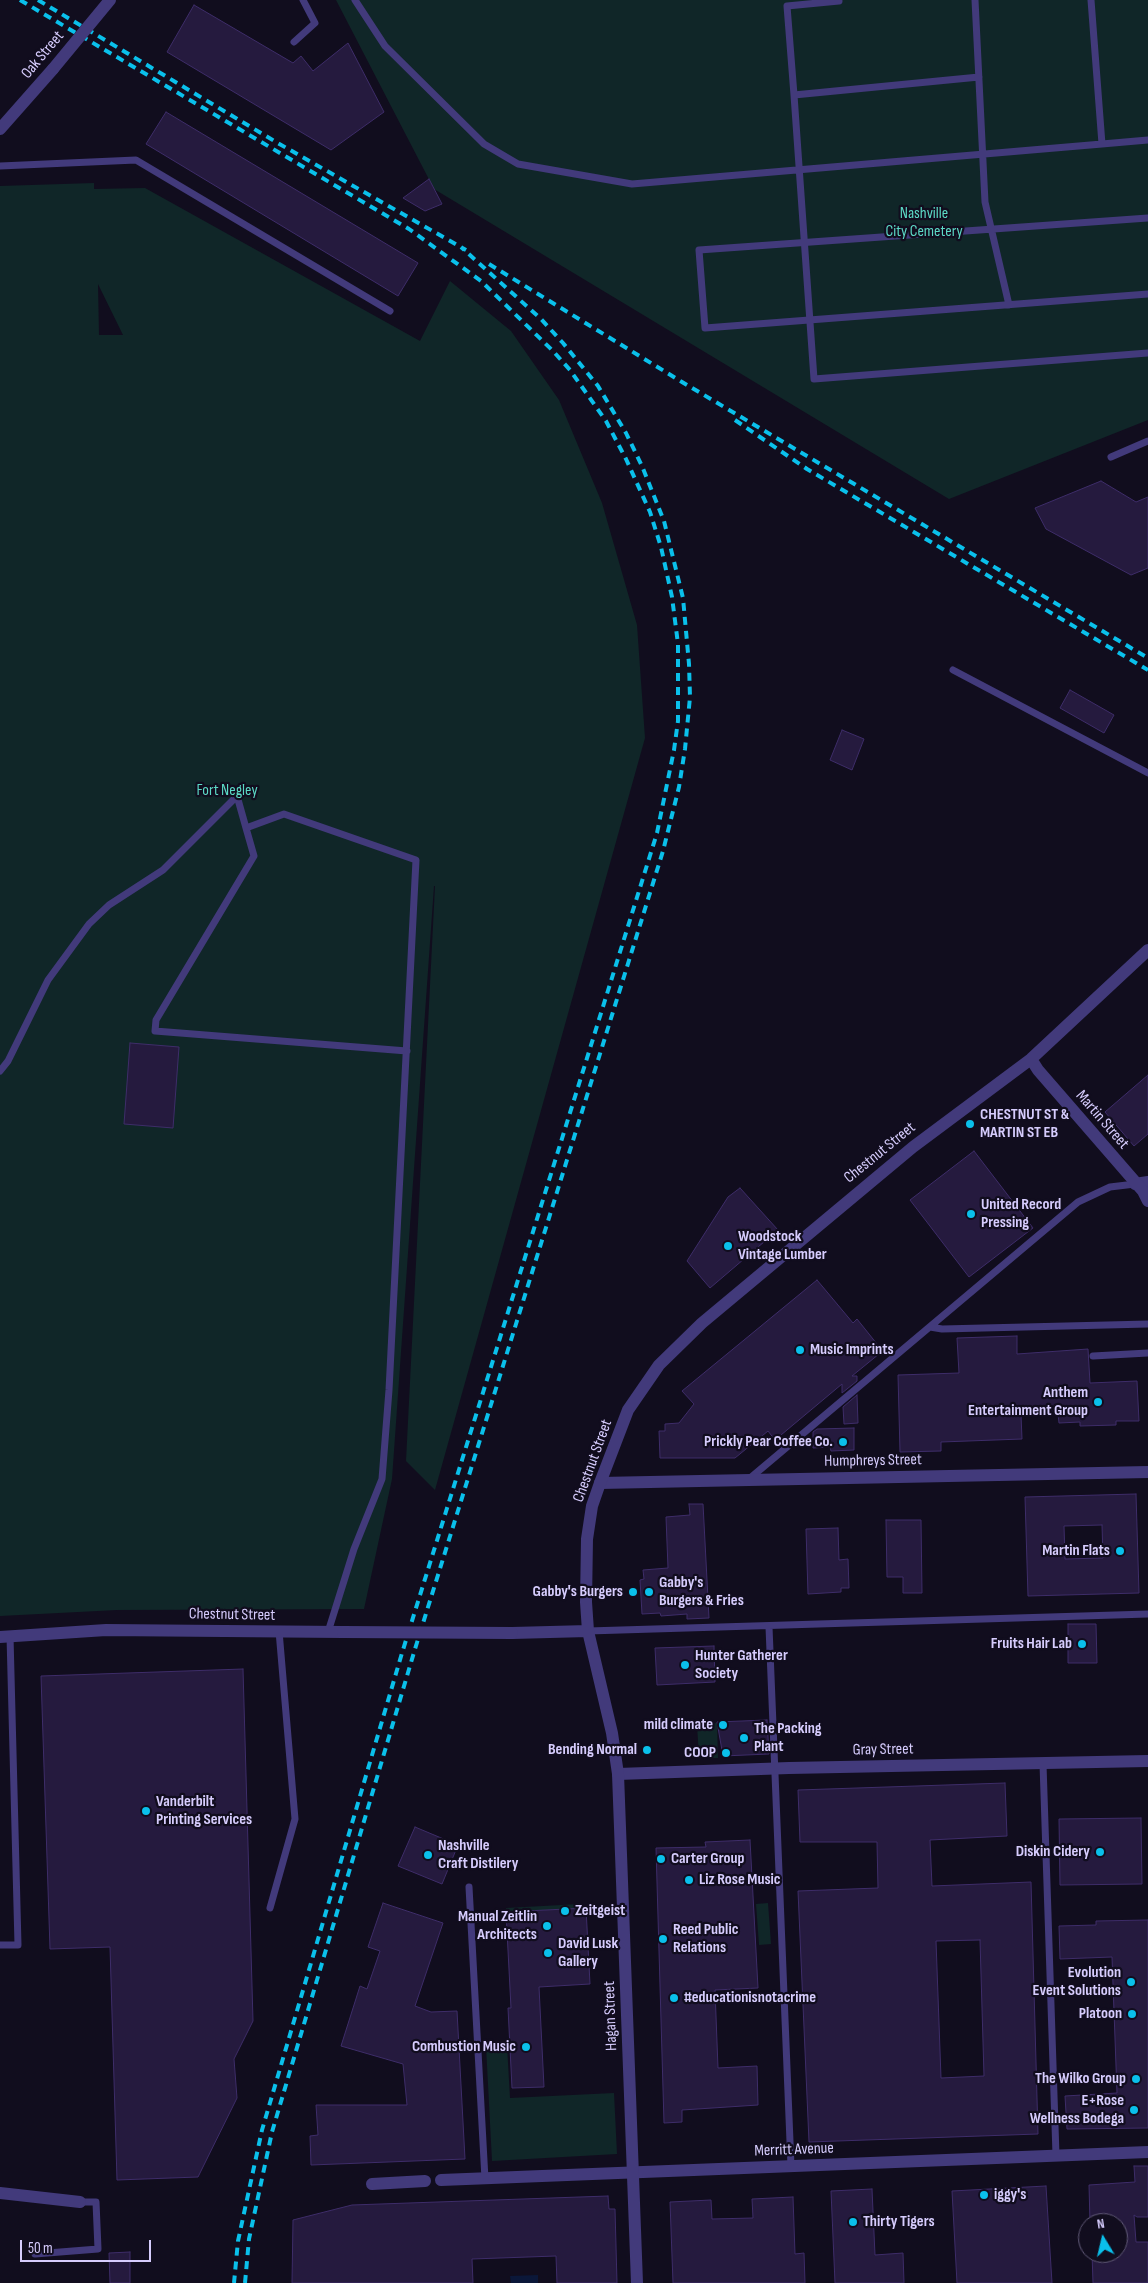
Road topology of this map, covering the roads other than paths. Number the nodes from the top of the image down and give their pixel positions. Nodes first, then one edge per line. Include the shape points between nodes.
1 (110, 0) edge
2 (303, 0) edge
3 (355, 0) edge
4 (975, 0) edge
5 (1091, 0) edge
6 (839, 1) edge
7 (787, 3) edge
8 (294, 42) dead end
9 (979, 77) junction
10 (794, 95) junction
11 (0, 129) edge
12 (1148, 140) edge
13 (1102, 144) junction
14 (982, 154) junction
15 (0, 166) edge
16 (799, 170) junction
17 (1148, 218) edge
18 (991, 230) junction
19 (804, 242) junction
20 (1148, 294) edge
21 (1009, 305) junction
22 (390, 311) dead end
23 (809, 320) junction
24 (1148, 353) edge
25 (1148, 441) edge
26 (1110, 457) dead end
27 (953, 670) dead end
28 (1148, 773) edge
29 (246, 828) junction
30 (1148, 950) edge
31 (407, 1051) junction
32 (1031, 1059) junction
33 (0, 1071) edge
34 (1142, 1183) edge
35 (1148, 1202) edge
36 (1148, 1324) edge
37 (930, 1327) junction
38 (1148, 1353) edge
39 (1093, 1356) dead end
40 (1148, 1472) edge
41 (747, 1480) junction
42 (600, 1483) junction
43 (1148, 1614) edge
44 (769, 1627) junction
45 (588, 1631) junction
46 (279, 1632) junction
47 (328, 1632) junction
48 (5, 1637) edge
49 (1148, 1762) edge
50 (1043, 1764) junction
51 (774, 1768) junction
52 (618, 1774) junction
53 (470, 1887) dead end
54 (270, 1908) dead end
55 (0, 1945) edge
56 (1148, 2152) edge
57 (1056, 2155) junction
58 (791, 2166) junction
59 (633, 2172) junction
60 (485, 2179) junction
61 (441, 2180) dead end
62 (424, 2181) dead end
63 (372, 2184) dead end
64 (0, 2193) edge
65 (80, 2202) joint
66 (35, 2254) dead end
67 (637, 2283) edge

1 - 11 street, Oak Street, bridge
2 - 8 lane via 315,23
3 - 16 lane via 385,46 484,144 518,164 632,184
4 - 9 lane
5 - 13 lane
6 - 7 lane
7 - 10 lane
9 - 10 lane
9 - 14 lane
10 - 16 lane
12 - 13 lane
13 - 14 lane
14 - 16 lane
14 - 18 lane via 985,202
15 - 22 lane via 136,160
16 - 19 lane
17 - 18 lane
18 - 19 lane
18 - 21 lane
19 - 23 lane
19 - 23 lane via 699,250 706,328
20 - 21 lane
21 - 23 lane
23 - 24 lane via 814,379
25 - 26 lane
27 - 28 lane
29 - 31 lane via 284,814 416,860
29 - 31 lane via 254,856 156,1020 155,1032
29 - 33 lane via 237,796 163,870 109,905 89,924 48,980
30 - 32 street, Chestnut Street
31 - 47 lane via 382,1478 354,1549
32 - 34 street, Martin Street
32 - 42 street, Chestnut Street via 913,1147 702,1323 659,1365 628,1410
34 - 35 street, Martin Street
34 - 37 lane via 1110,1187 1078,1202
36 - 37 lane
37 - 41 lane
38 - 39 lane
40 - 41 street, Humphreys Street
41 - 42 street, Humphreys Street
42 - 45 street, Chestnut Street via 592,1506 587,1540
43 - 44 lane
44 - 45 lane
44 - 51 lane
45 - 47 street, Chestnut Street, bridge
45 - 52 street, Hagan Street via 612,1733
46 - 47 street, Chestnut Street
46 - 48 street, Chestnut Street via 106,1630
46 - 54 lane via 295,1819
48 - 55 lane via 18,1944
49 - 50 street, Gray Street
50 - 51 street, Gray Street
50 - 57 lane
51 - 52 street, Gray Street
51 - 58 lane
52 - 59 street, Hagan Street
53 - 60 lane
56 - 57 street, Merritt Avenue
57 - 58 street, Merritt Avenue
58 - 59 street, Merritt Avenue
59 - 60 street, Merritt Avenue
59 - 67 street, Hagan Street
60 - 61 street, Merritt Avenue
62 - 63 street
64 - 65 street
65 - 66 lane via 96,2202 98,2249

